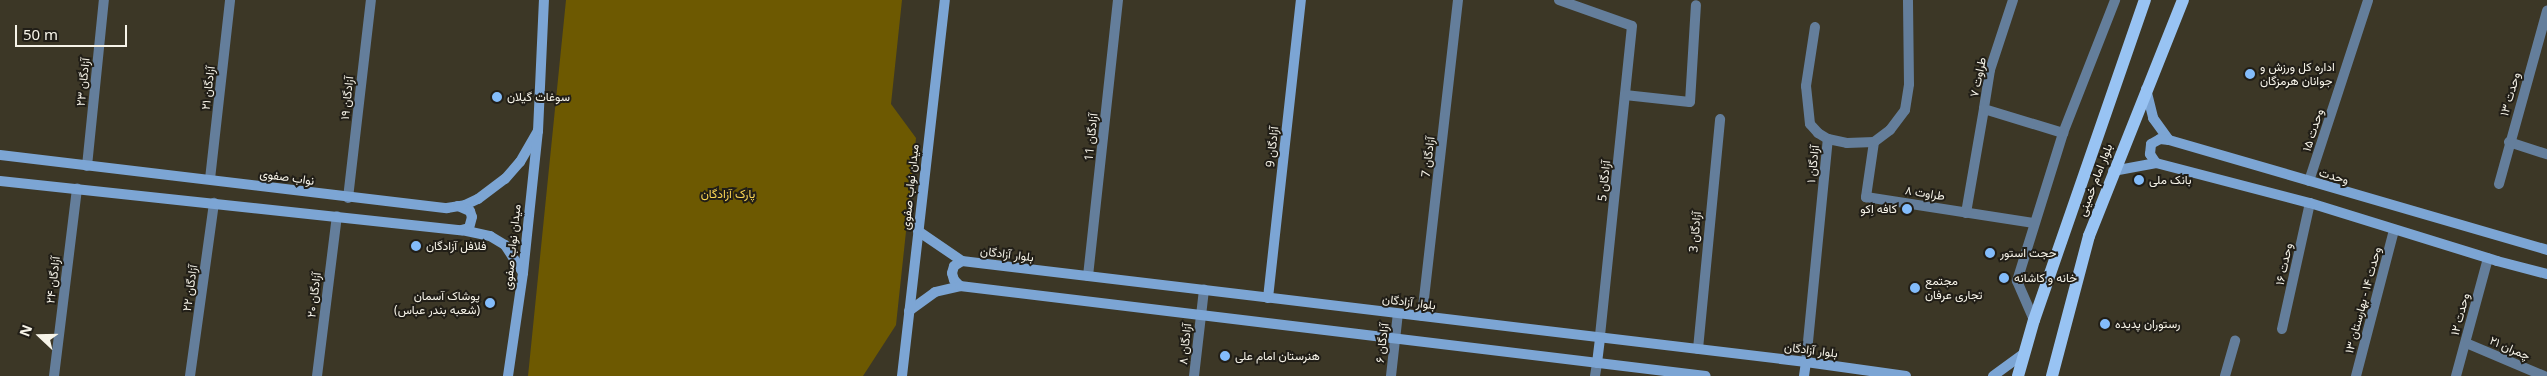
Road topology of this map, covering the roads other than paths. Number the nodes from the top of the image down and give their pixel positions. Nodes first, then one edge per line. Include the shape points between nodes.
1 (104, 0) edge
2 (230, 0) edge
3 (371, 0) edge
4 (544, 0) edge
5 (945, 0) edge
6 (1118, 0) edge
7 (1301, 0) edge
8 (1458, 0) edge
9 (1908, 0) edge
10 (2013, 0) edge
11 (2115, 0) edge
12 (2145, 0) edge
13 (2182, 0) edge
14 (2368, 0) edge
15 (1565, 1) edge
16 (1696, 5) dead end
17 (2547, 11) edge
18 (1815, 27) dead end
19 (2146, 89) junction
20 (1625, 95) junction
21 (1984, 109) junction
22 (1720, 118) dead end
23 (538, 131) junction
24 (2063, 133) junction
25 (1828, 139) junction
26 (2169, 140) junction
27 (1874, 142) junction
28 (2509, 142) junction
29 (2547, 154) edge
30 (0, 155) edge
31 (2156, 163) junction
32 (86, 166) junction
33 (2113, 171) junction
34 (210, 179) junction
35 (0, 180) edge
36 (2309, 181) junction
37 (2499, 184) dead end
38 (77, 188) junction
39 (348, 198) junction
40 (214, 203) junction
41 (2310, 203) junction
42 (458, 206) junction
43 (1966, 213) junction
44 (337, 216) junction
45 (2034, 223) junction
46 (462, 230) junction
47 (2394, 230) junction
48 (918, 231) junction
49 (2547, 250) edge
50 (2488, 258) junction
51 (962, 261) junction
52 (523, 274) junction
53 (2547, 274) edge
54 (1088, 276) junction
55 (960, 286) junction
56 (1204, 290) junction
57 (1268, 298) junction
58 (909, 311) junction
59 (1398, 313) junction
60 (1201, 315) junction
61 (1422, 316) junction
62 (2034, 320) junction
63 (2282, 329) dead end
64 (1600, 338) junction
65 (1395, 340) junction
66 (2235, 340) dead end
67 (2466, 343) junction
68 (1698, 349) junction
69 (2025, 353) junction
70 (1806, 362) junction
71 (1597, 363) junction
72 (508, 374) edge
73 (54, 376) edge
74 (190, 376) edge
75 (317, 376) edge
76 (902, 376) edge
77 (1194, 376) edge
78 (1391, 376) edge
79 (1595, 376) edge
80 (1706, 376) edge
81 (1804, 376) edge
82 (1906, 376) edge
83 (1993, 376) edge
84 (2018, 376) edge
85 (2052, 376) edge
86 (2225, 376) edge
87 (2356, 376) edge
88 (2456, 376) edge
89 (2544, 376) edge

1 - 32 street, آزادگان ۲۳
2 - 34 street, آزادگان ۲۱
3 - 39 street, آزادگان ۱۹
4 - 23 main road, میدان نواب صفوی
5 - 48 main road, میدان نواب صفوی
6 - 54 street, آزادگان 11
7 - 57 main road, آزادگان 9
8 - 61 street, آزادگان 7
9 - 27 street via 1909,84 1905,110 1890,130
10 - 21 street, طراوت ۷ via 1990,70
11 - 24 street
12 - 62 main road, بلوار امام خمینی
13 - 19 main road, بلوار امام خمینی
14 - 36 street, وحدت ۱۵
15 - 20 street, آزادگان 5 via 1632,26
16 - 20 street via 1690,102
17 - 28 street, وحدت ۱۳
18 - 25 street via 1806,86 1810,124
19 - 26 main road via 2153,118
19 - 33 main road, بلوار امام خمینی
20 - 64 street, آزادگان 5
21 - 24 street, طراوت ۷
21 - 43 street
22 - 68 street, آزادگان 3
23 - 42 main road, نواب صفوی via 520,162 505,179 478,199
23 - 52 main road, میدان نواب صفوی
24 - 45 street
25 - 27 street, آزادگان ۱ via 1847,144
25 - 70 street, آزادگان ۱
26 - 31 main road via 2160,139 2150,144 2150,154
26 - 36 main road, وحدت
27 - 43 street, طراوت ۸ via 1866,197
28 - 29 street
28 - 37 street, وحدت ۱۳
30 - 32 main road, نواب صفوی
31 - 33 main road
31 - 41 main road
32 - 34 main road, نواب صفوی
33 - 85 main road, بلوار امام خمینی via 2089,236
34 - 39 main road, نواب صفوی
35 - 38 main road
36 - 49 main road, وحدت
38 - 40 main road
38 - 73 street, آزادگان ۲۴
39 - 42 main road, نواب صفوی via 447,208
40 - 44 main road
40 - 74 street, آزادگان ۲۲
41 - 47 main road
41 - 63 street, وحدت ۱۶
42 - 46 main road via 470,211 472,217 469,228
43 - 45 street, طراوت ۸
44 - 46 main road
44 - 75 street, آزادگان ۲۰
45 - 62 street via 2017,281
46 - 52 main road via 490,236 505,245
47 - 50 main road
47 - 87 street, وحدت ۱۴ - بهارستان ۱۳
48 - 51 main road, بلوار آزادگان
48 - 58 main road, میدان نواب صفوی
50 - 53 main road
50 - 67 street, وحدت ۱۲
51 - 54 main road, بلوار آزادگان
51 - 55 main road via 954,266 952,273
52 - 72 main road, میدان نواب صفوی
54 - 56 main road, بلوار آزادگان
55 - 58 main road via 935,292
55 - 60 main road
56 - 57 main road, بلوار آزادگان
56 - 60 street, آزادگان ۸
57 - 59 main road, بلوار آزادگان
58 - 76 main road, میدان نواب صفوی
59 - 61 main road, بلوار آزادگان
59 - 65 street, آزادگان ۶
60 - 65 main road
60 - 77 street, آزادگان ۸
61 - 64 main road, بلوار آزادگان
62 - 69 main road, بلوار امام خمینی
64 - 68 main road, بلوار آزادگان
64 - 71 main road
65 - 71 main road
65 - 78 street, آزادگان ۶
66 - 86 street
67 - 88 street, وحدت ۱۲
67 - 89 street, چمران ۲۱
68 - 70 main road, بلوار آزادگان
69 - 83 main road
69 - 84 main road, بلوار امام خمینی
70 - 81 main road
70 - 82 main road, بلوار آزادگان
71 - 79 street
71 - 80 main road

